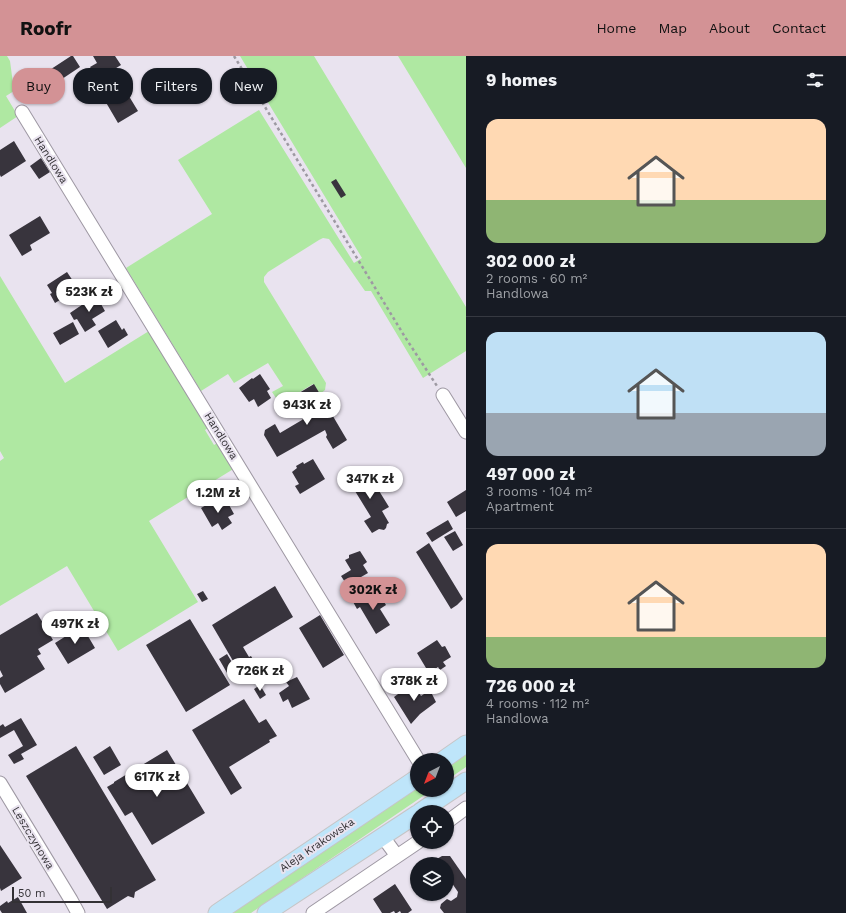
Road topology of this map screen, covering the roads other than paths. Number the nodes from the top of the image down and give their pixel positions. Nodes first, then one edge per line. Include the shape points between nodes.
1 (22, 112) dead end
2 (443, 395) road end
3 (466, 432) edge
4 (466, 744) edge
5 (414, 753) edge
6 (453, 753) edge
7 (466, 781) edge
8 (0, 783) edge
9 (410, 783) edge
10 (432, 805) edge
11 (466, 808) edge
12 (454, 817) edge
13 (410, 820) edge
14 (383, 837) junction
15 (410, 847) edge
16 (397, 856) junction
17 (78, 913) edge
18 (217, 913) edge
19 (266, 913) edge
20 (313, 913) edge

1 - 5 street, Handlowa
2 - 3 street
4 - 6 main road
7 - 10 main road
8 - 17 street, Leszczynowa
9 - 18 main road, Aleja Krakowska
11 - 12 street
13 - 14 main road
14 - 16 street
14 - 19 main road
15 - 16 street
16 - 20 street

